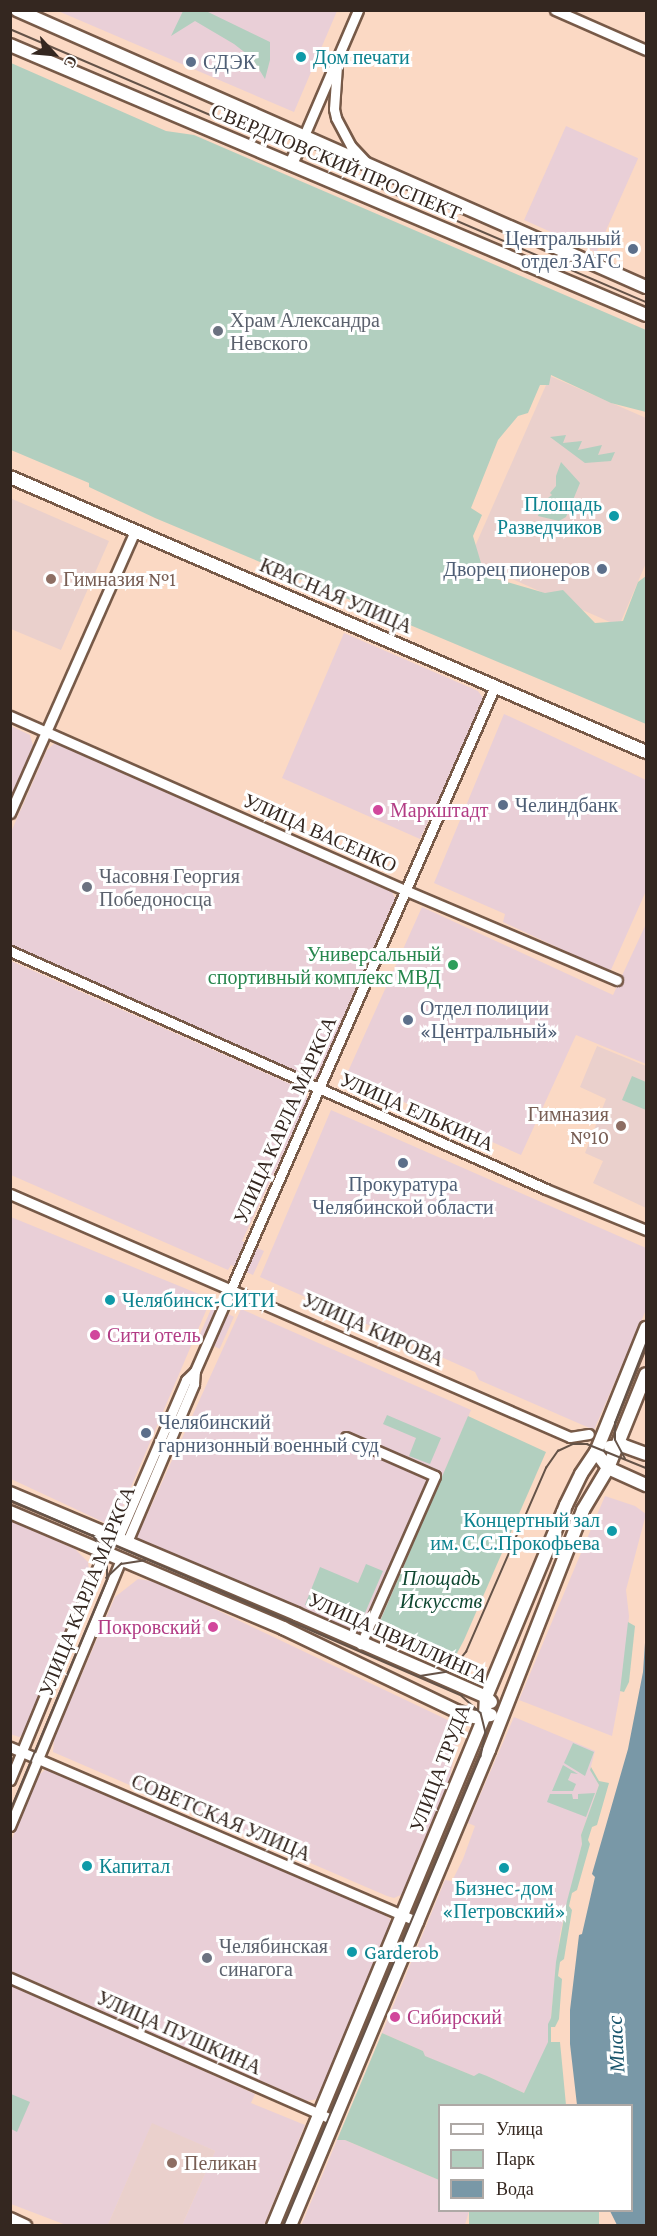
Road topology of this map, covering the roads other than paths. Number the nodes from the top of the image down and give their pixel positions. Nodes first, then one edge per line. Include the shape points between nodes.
1 (17, 10) edge
2 (358, 10) edge
3 (555, 10) edge
4 (28, 13) edge
5 (10, 45) edge
6 (646, 50) edge
7 (337, 60) junction
8 (303, 138) junction
9 (291, 164) junction
10 (370, 166) junction
11 (646, 287) edge
12 (646, 315) edge
13 (10, 477) edge
14 (135, 531) junction
15 (495, 686) junction
16 (10, 716) edge
17 (46, 731) junction
18 (646, 752) edge
19 (10, 813) edge
20 (407, 891) junction
21 (10, 951) edge
22 (617, 980) dead end
23 (320, 1089) junction
24 (10, 1194) edge
25 (646, 1230) edge
26 (231, 1289) junction
27 (646, 1328) edge
28 (646, 1374) edge
29 (589, 1434) dead end
30 (346, 1437) dead end
31 (617, 1447) junction
32 (597, 1450) junction
33 (646, 1454) edge
34 (608, 1468) junction
35 (646, 1485) edge
36 (10, 1493) edge
37 (10, 1512) edge
38 (122, 1540) junction
39 (104, 1552) junction
40 (121, 1559) junction
41 (361, 1644) junction
42 (486, 1697) junction
43 (503, 1714) junction
44 (485, 1715) junction
45 (10, 1747) edge
46 (22, 1752) junction
47 (39, 1760) junction
48 (10, 1780) edge
49 (10, 1826) edge
50 (402, 1915) junction
51 (418, 1922) junction
52 (10, 1978) edge
53 (319, 2114) junction
54 (334, 2120) junction
55 (10, 2219) edge
56 (25, 2226) edge
57 (273, 2226) edge
58 (290, 2226) edge

1 - 4 main road, СВЕРДЛОВСКИЙ ПРОСПЕКТ
2 - 7 street
3 - 6 street
4 - 8 main road, СВЕРДЛОВСКИЙ ПРОСПЕКТ
5 - 9 main road, СВЕРДЛОВСКИЙ ПРОСПЕКТ
7 - 8 street
7 - 10 street via 336,118 351,146
8 - 9 main road
8 - 10 main road, СВЕРДЛОВСКИЙ ПРОСПЕКТ
9 - 12 main road, СВЕРДЛОВСКИЙ ПРОСПЕКТ
10 - 11 main road, СВЕРДЛОВСКИЙ ПРОСПЕКТ
13 - 14 main road, КРАСНАЯ УЛИЦА
14 - 15 main road, КРАСНАЯ УЛИЦА
14 - 17 street
15 - 18 main road, КРАСНАЯ УЛИЦА
15 - 20 street, УЛИЦА КАРЛА МАРКСА
16 - 17 street, УЛИЦА ВАСЕНКО
17 - 19 street
17 - 20 street, УЛИЦА ВАСЕНКО
20 - 22 street, УЛИЦА ВАСЕНКО
20 - 23 street, УЛИЦА КАРЛА МАРКСА
21 - 23 street, УЛИЦА ЕЛЬКИНА
23 - 25 street, УЛИЦА ЕЛЬКИНА
23 - 26 street, УЛИЦА КАРЛА МАРКСА
24 - 26 street, УЛИЦА КИРОВА
26 - 29 street, УЛИЦА КИРОВА via 570,1437
26 - 38 street, УЛИЦА КАРЛА МАРКСА via 195,1371 186,1380
27 - 32 main road, УЛИЦА ТРУДА
28 - 31 main road, УЛИЦА ТРУДА
30 - 41 street via 435,1476
31 - 32 main road
31 - 33 main road
31 - 34 main road, УЛИЦА ТРУДА
32 - 34 main road
32 - 42 main road, УЛИЦА ТРУДА via 566,1504
34 - 35 main road
34 - 43 main road, УЛИЦА ТРУДА via 583,1510
36 - 38 main road, УЛИЦА ЦВИЛЛИНГА
37 - 39 main road, УЛИЦА ЦВИЛЛИНГА
38 - 39 main road, УЛИЦА КАРЛА МАРКСА
38 - 40 main road, УЛИЦА КАРЛА МАРКСА
38 - 41 main road, УЛИЦА ЦВИЛЛИНГА
39 - 40 main road, УЛИЦА ЦВИЛЛИНГА
39 - 46 street, УЛИЦА КАРЛА МАРКСА
40 - 44 main road, УЛИЦА ЦВИЛЛИНГА via 283,1628 456,1711 475,1717
40 - 47 street, УЛИЦА КАРЛА МАРКСА
41 - 42 main road, УЛИЦА ЦВИЛЛИНГА
42 - 43 main road, УЛИЦА ЦВИЛЛИНГА
42 - 44 main road, УЛИЦА ТРУДА
43 - 44 main road, УЛИЦА ЦВИЛЛИНГА
43 - 51 main road, УЛИЦА ТРУДА
44 - 50 main road, УЛИЦА ТРУДА
45 - 46 street, СОВЕТСКАЯ УЛИЦА
46 - 47 street, СОВЕТСКАЯ УЛИЦА
46 - 48 street, УЛИЦА КАРЛА МАРКСА
47 - 49 street, УЛИЦА КАРЛА МАРКСА
47 - 50 street, СОВЕТСКАЯ УЛИЦА
50 - 51 street, СОВЕТСКАЯ УЛИЦА
50 - 53 main road, УЛИЦА ТРУДА
51 - 54 main road, УЛИЦА ТРУДА
52 - 53 street, УЛИЦА ПУШКИНА
53 - 54 street, УЛИЦА ПУШКИНА
53 - 57 main road, УЛИЦА ТРУДА
54 - 58 main road, УЛИЦА ТРУДА
55 - 56 main road

